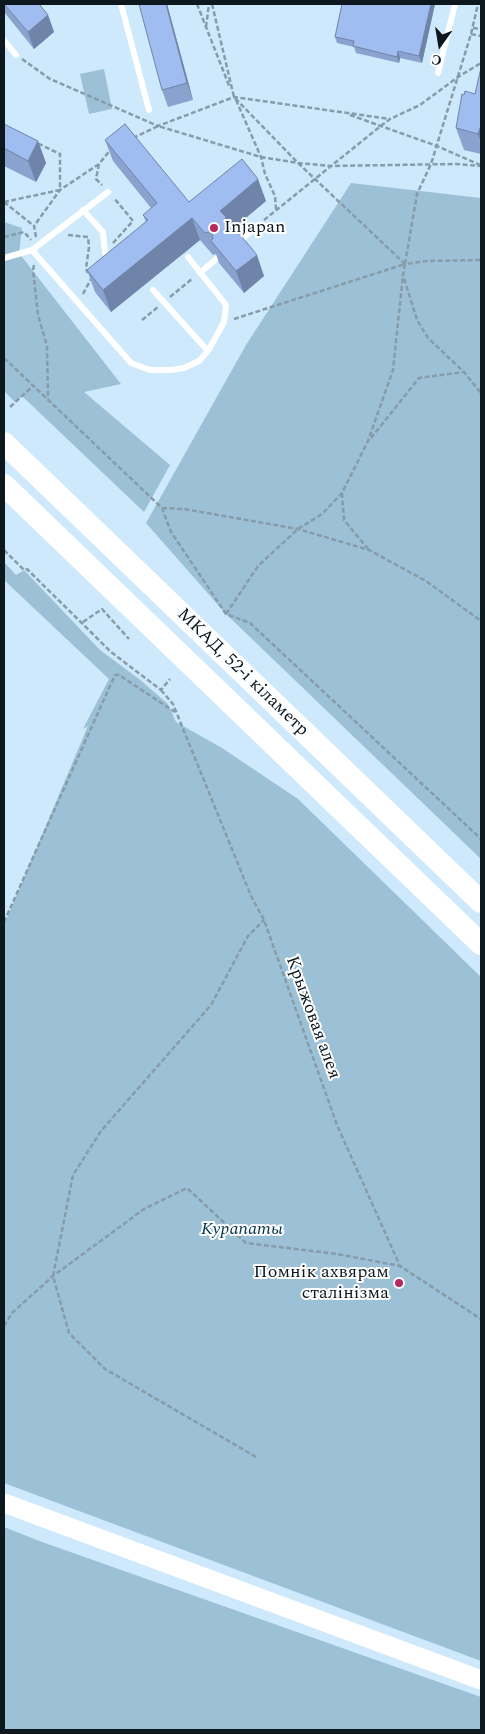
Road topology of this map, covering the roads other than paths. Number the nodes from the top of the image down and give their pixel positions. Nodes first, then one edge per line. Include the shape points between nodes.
1 (121, 4) edge
2 (455, 4) edge
3 (4, 40) edge
4 (16, 55) road end
5 (438, 73) dead end
6 (149, 110) dead end
7 (108, 192) road end
8 (84, 210) junction
9 (258, 225) road end
10 (237, 243) edge
11 (34, 252) junction
12 (105, 253) edge
13 (4, 258) edge
14 (188, 258) dead end
15 (216, 260) edge
16 (200, 273) junction
17 (153, 290) dead end
18 (208, 351) junction
19 (4, 443) edge
20 (4, 485) edge
21 (481, 902) edge
22 (481, 944) edge
23 (4, 1503) edge
24 (481, 1680) edge

1 - 6 lane
2 - 5 lane
3 - 4 lane
7 - 8 lane
8 - 11 lane via 38,245
8 - 12 lane via 103,232
9 - 10 lane
11 - 13 lane
11 - 18 lane via 131,363 150,370 184,368 199,362
14 - 16 lane
15 - 16 lane
16 - 18 lane via 226,305 224,322
17 - 18 lane
19 - 21 highway, МКАД, 52-і кіламетр
20 - 22 highway, МКАД, 52-і кіламетр
23 - 24 main road

